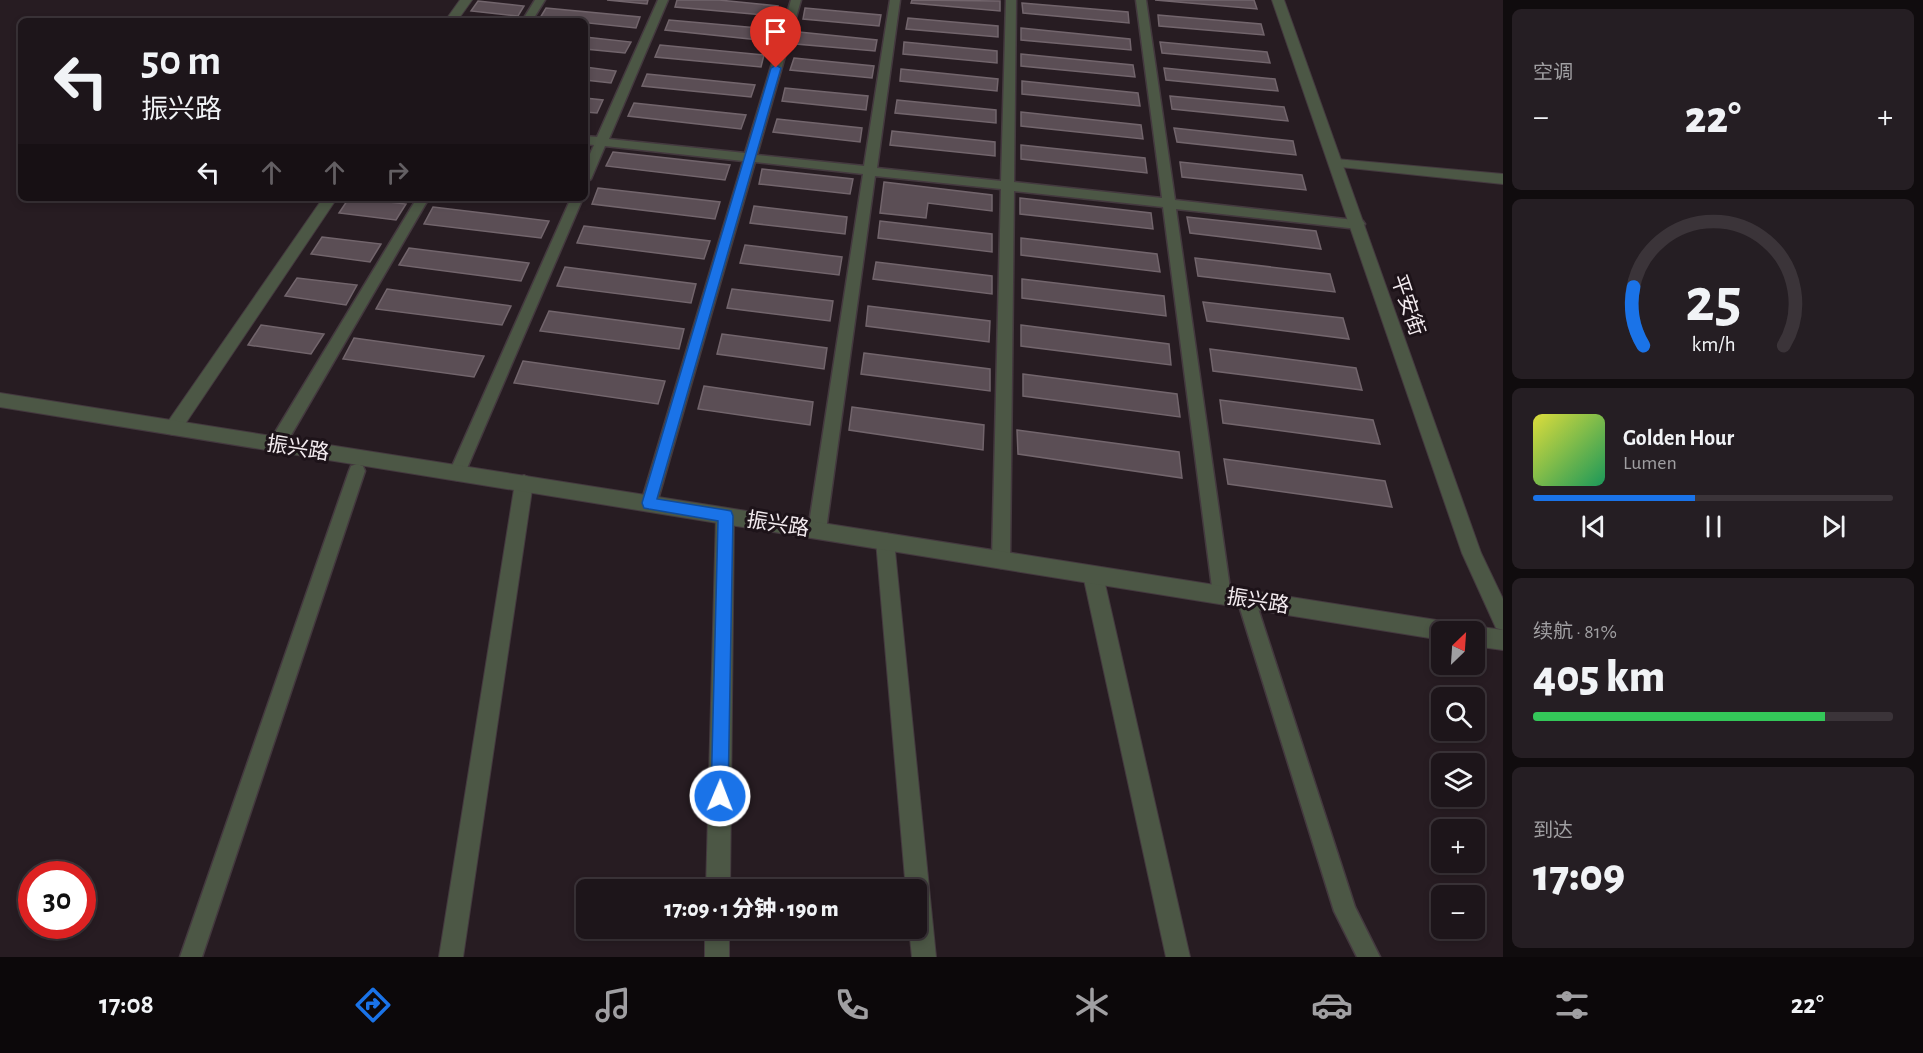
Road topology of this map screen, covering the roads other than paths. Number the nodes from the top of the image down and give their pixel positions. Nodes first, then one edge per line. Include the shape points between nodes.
1 (466, 0) edge
2 (540, 0) edge
3 (663, 0) edge
4 (796, 0) edge
5 (895, 0) edge
6 (1011, 0) edge
7 (1141, 0) edge
8 (1278, 0) edge
9 (453, 18) edge
10 (529, 18) edge
11 (588, 140) edge
12 (601, 142) junction
13 (749, 158) junction
14 (1336, 163) junction
15 (870, 171) junction
16 (588, 172) edge
17 (1503, 179) edge
18 (1008, 186) junction
19 (328, 201) edge
20 (421, 201) edge
21 (576, 201) edge
22 (1169, 203) junction
23 (1358, 224) junction
24 (0, 400) edge
25 (173, 428) junction
26 (277, 444) junction
27 (357, 471) dead end
28 (457, 473) junction
29 (524, 483) junction
30 (649, 503) junction
31 (726, 516) junction
32 (817, 531) junction
33 (885, 541) junction
34 (1001, 560) junction
35 (1093, 575) junction
36 (1222, 595) junction
37 (1246, 599) junction
38 (1503, 621) edge
39 (1431, 629) edge
40 (1485, 638) edge
41 (1503, 640) edge
42 (718, 879) edge
43 (717, 939) edge
44 (192, 957) edge
45 (451, 957) edge
46 (717, 957) edge
47 (924, 957) edge
48 (1178, 957) edge
49 (1369, 957) edge

1 - 9 street
2 - 10 lane
3 - 12 lane
4 - 13 lane
5 - 15 lane
6 - 18 lane
7 - 22 lane
8 - 14 street, 平安街
11 - 12 lane
12 - 13 lane
12 - 16 lane
13 - 15 lane
13 - 30 lane
14 - 17 street
14 - 23 street, 平安街
15 - 18 lane
15 - 32 lane
18 - 22 lane
18 - 34 lane
19 - 25 street
20 - 26 lane
21 - 28 lane
22 - 23 lane
22 - 36 lane
23 - 38 street, 平安街 via 1472,553
24 - 25 street, 振兴路
25 - 26 street, 振兴路
26 - 28 street, 振兴路
27 - 44 lane
28 - 29 street, 振兴路
29 - 30 street, 振兴路
29 - 45 street
30 - 31 street, 振兴路
31 - 32 street, 振兴路
31 - 42 street
32 - 33 street, 振兴路
33 - 34 street, 振兴路
33 - 47 street
34 - 35 street, 振兴路
35 - 36 street, 振兴路
35 - 48 street
36 - 37 street, 振兴路
37 - 39 street, 振兴路
37 - 49 lane via 1345,911
40 - 41 street
43 - 46 street

